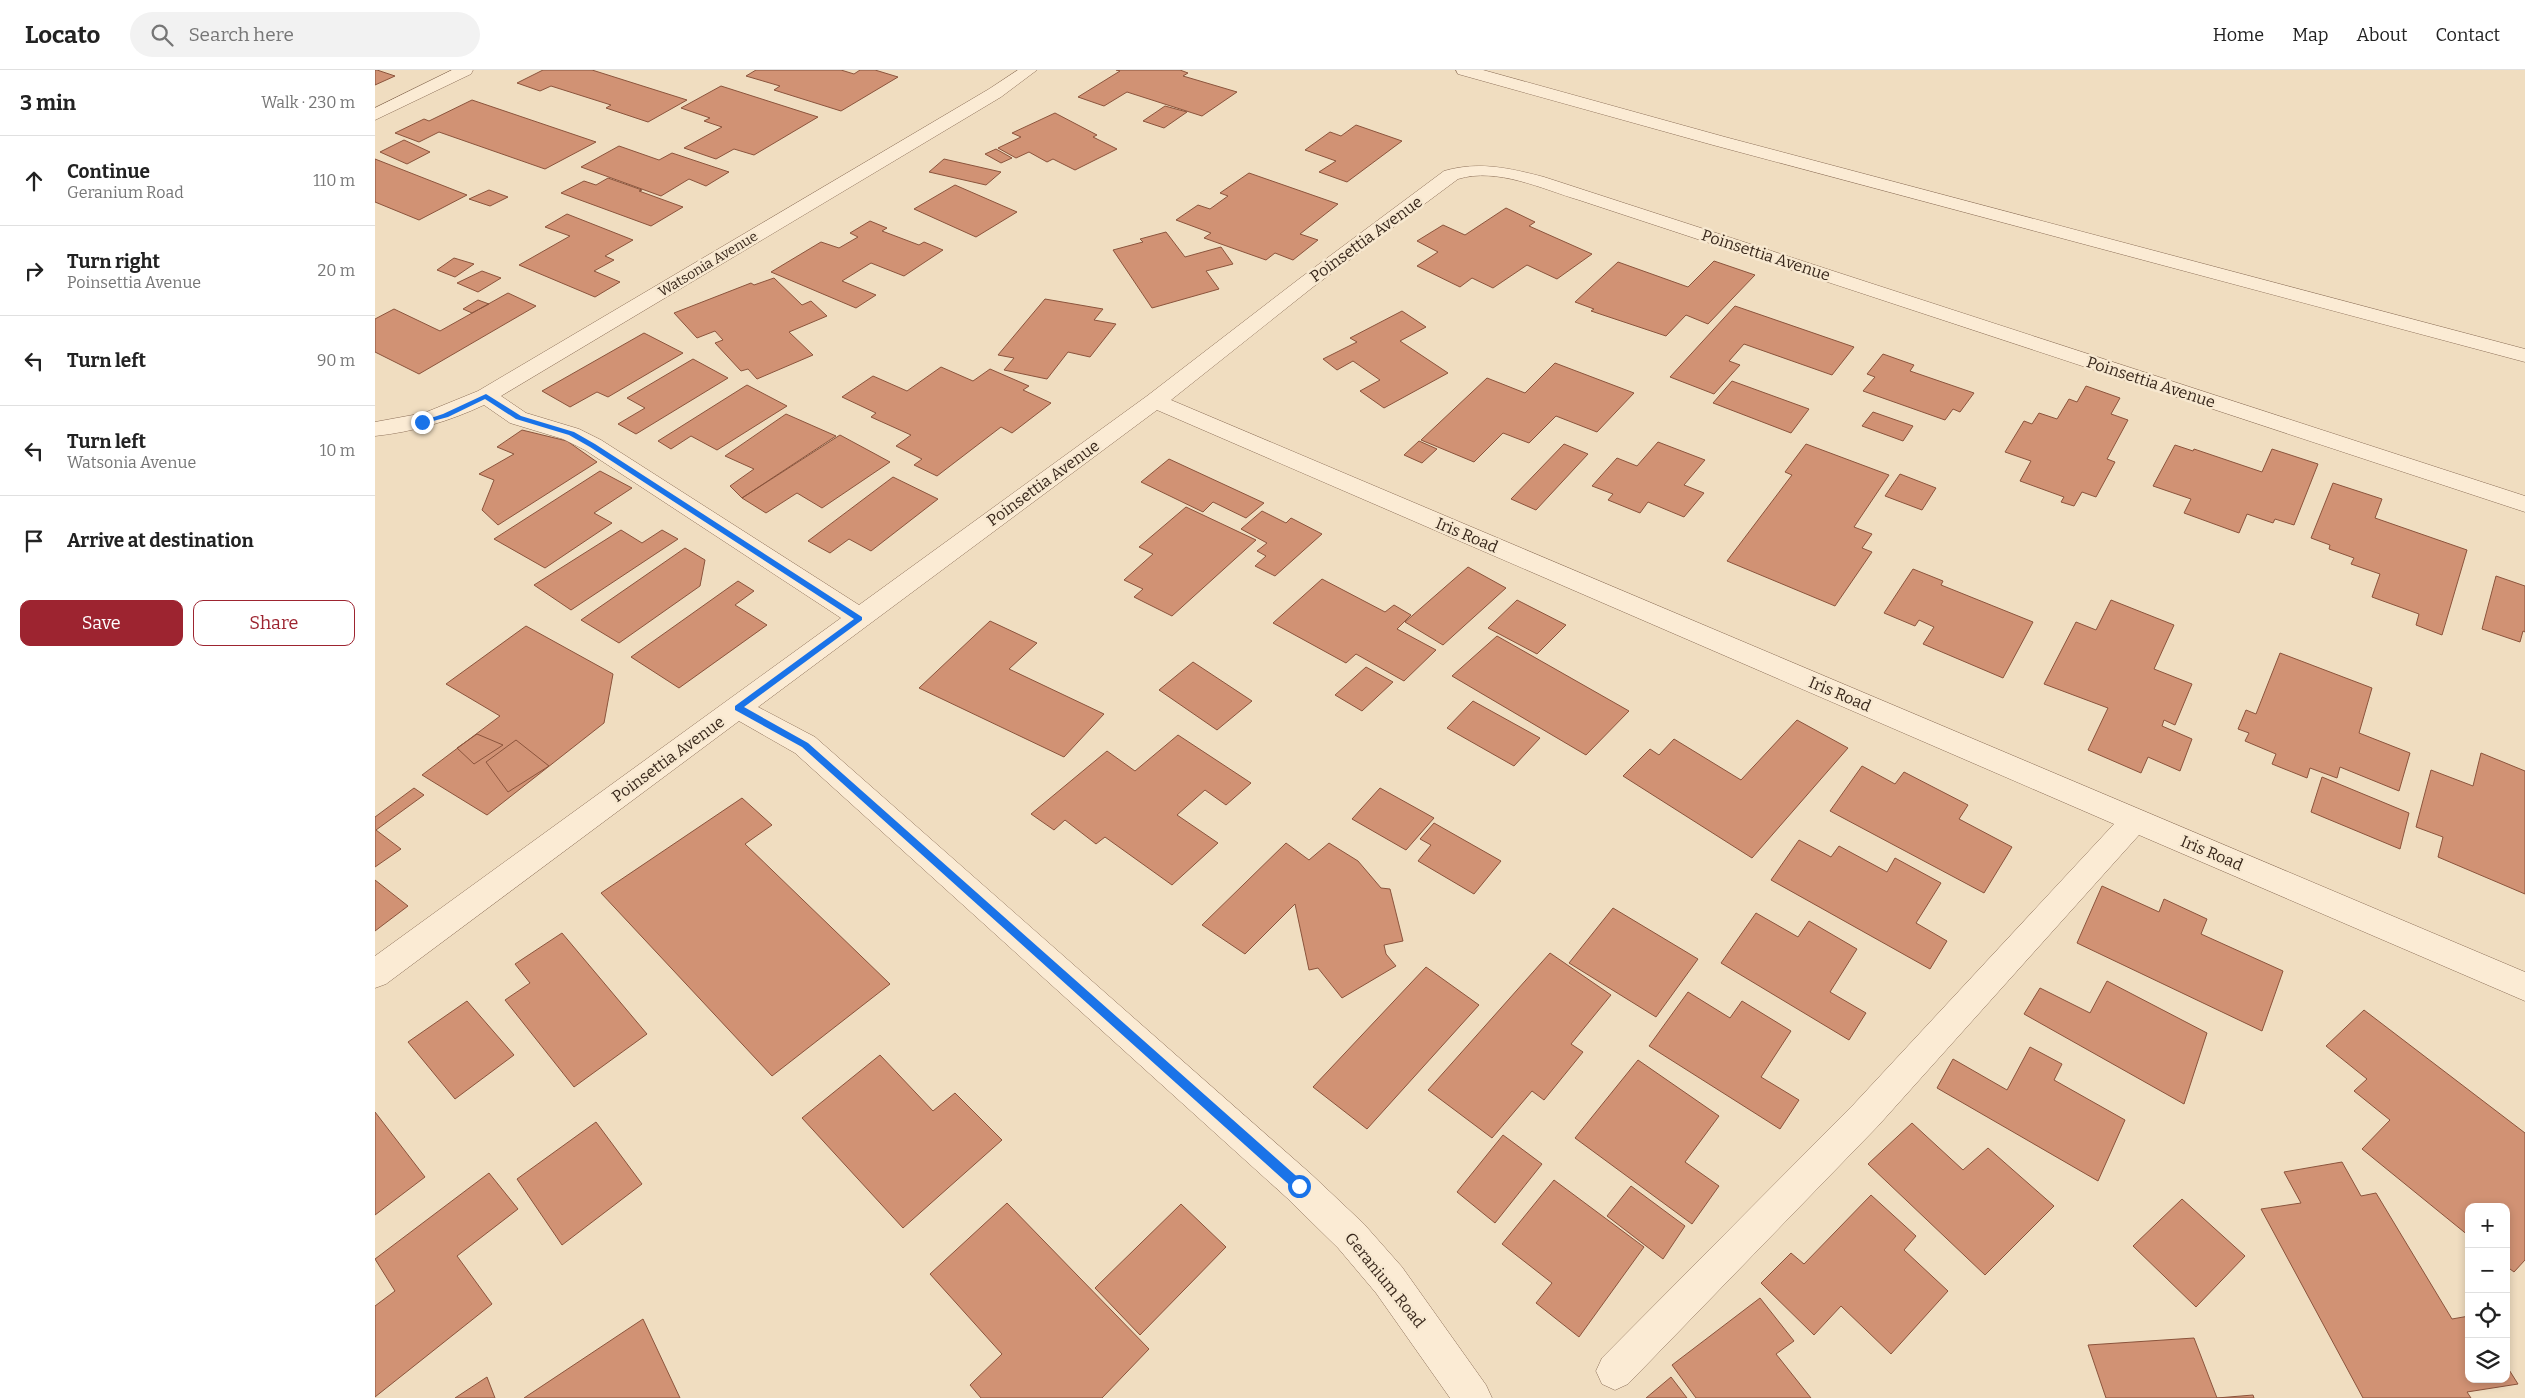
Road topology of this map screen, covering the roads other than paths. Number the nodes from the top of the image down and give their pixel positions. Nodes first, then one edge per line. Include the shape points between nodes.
1 (465, 70) edge
2 (1029, 70) edge
3 (1464, 70) edge
4 (375, 115) edge
5 (2525, 356) edge
6 (486, 396) junction
7 (1155, 401) junction
8 (375, 429) edge
9 (2525, 504) edge
10 (859, 618) junction
11 (738, 708) junction
12 (2135, 820) junction
13 (375, 974) edge
14 (2525, 987) edge
15 (1615, 1372) dead end
16 (1473, 1398) edge

1 - 4 street
2 - 6 street, Watsonia Avenue
3 - 5 street
6 - 8 street, Watsonia Avenue via 445,415 403,426
6 - 10 street via 518,418 571,434 593,445
7 - 9 street, Poinsettia Avenue via 1451,175 1482,171 1586,196
7 - 10 street, Poinsettia Avenue
7 - 12 street, Iris Road
10 - 11 street, Poinsettia Avenue
11 - 13 street, Poinsettia Avenue
11 - 16 street, Geranium Road via 805,745 1299,1186 1351,1236 1389,1280
12 - 14 street, Iris Road
12 - 15 street via 1865,1116

